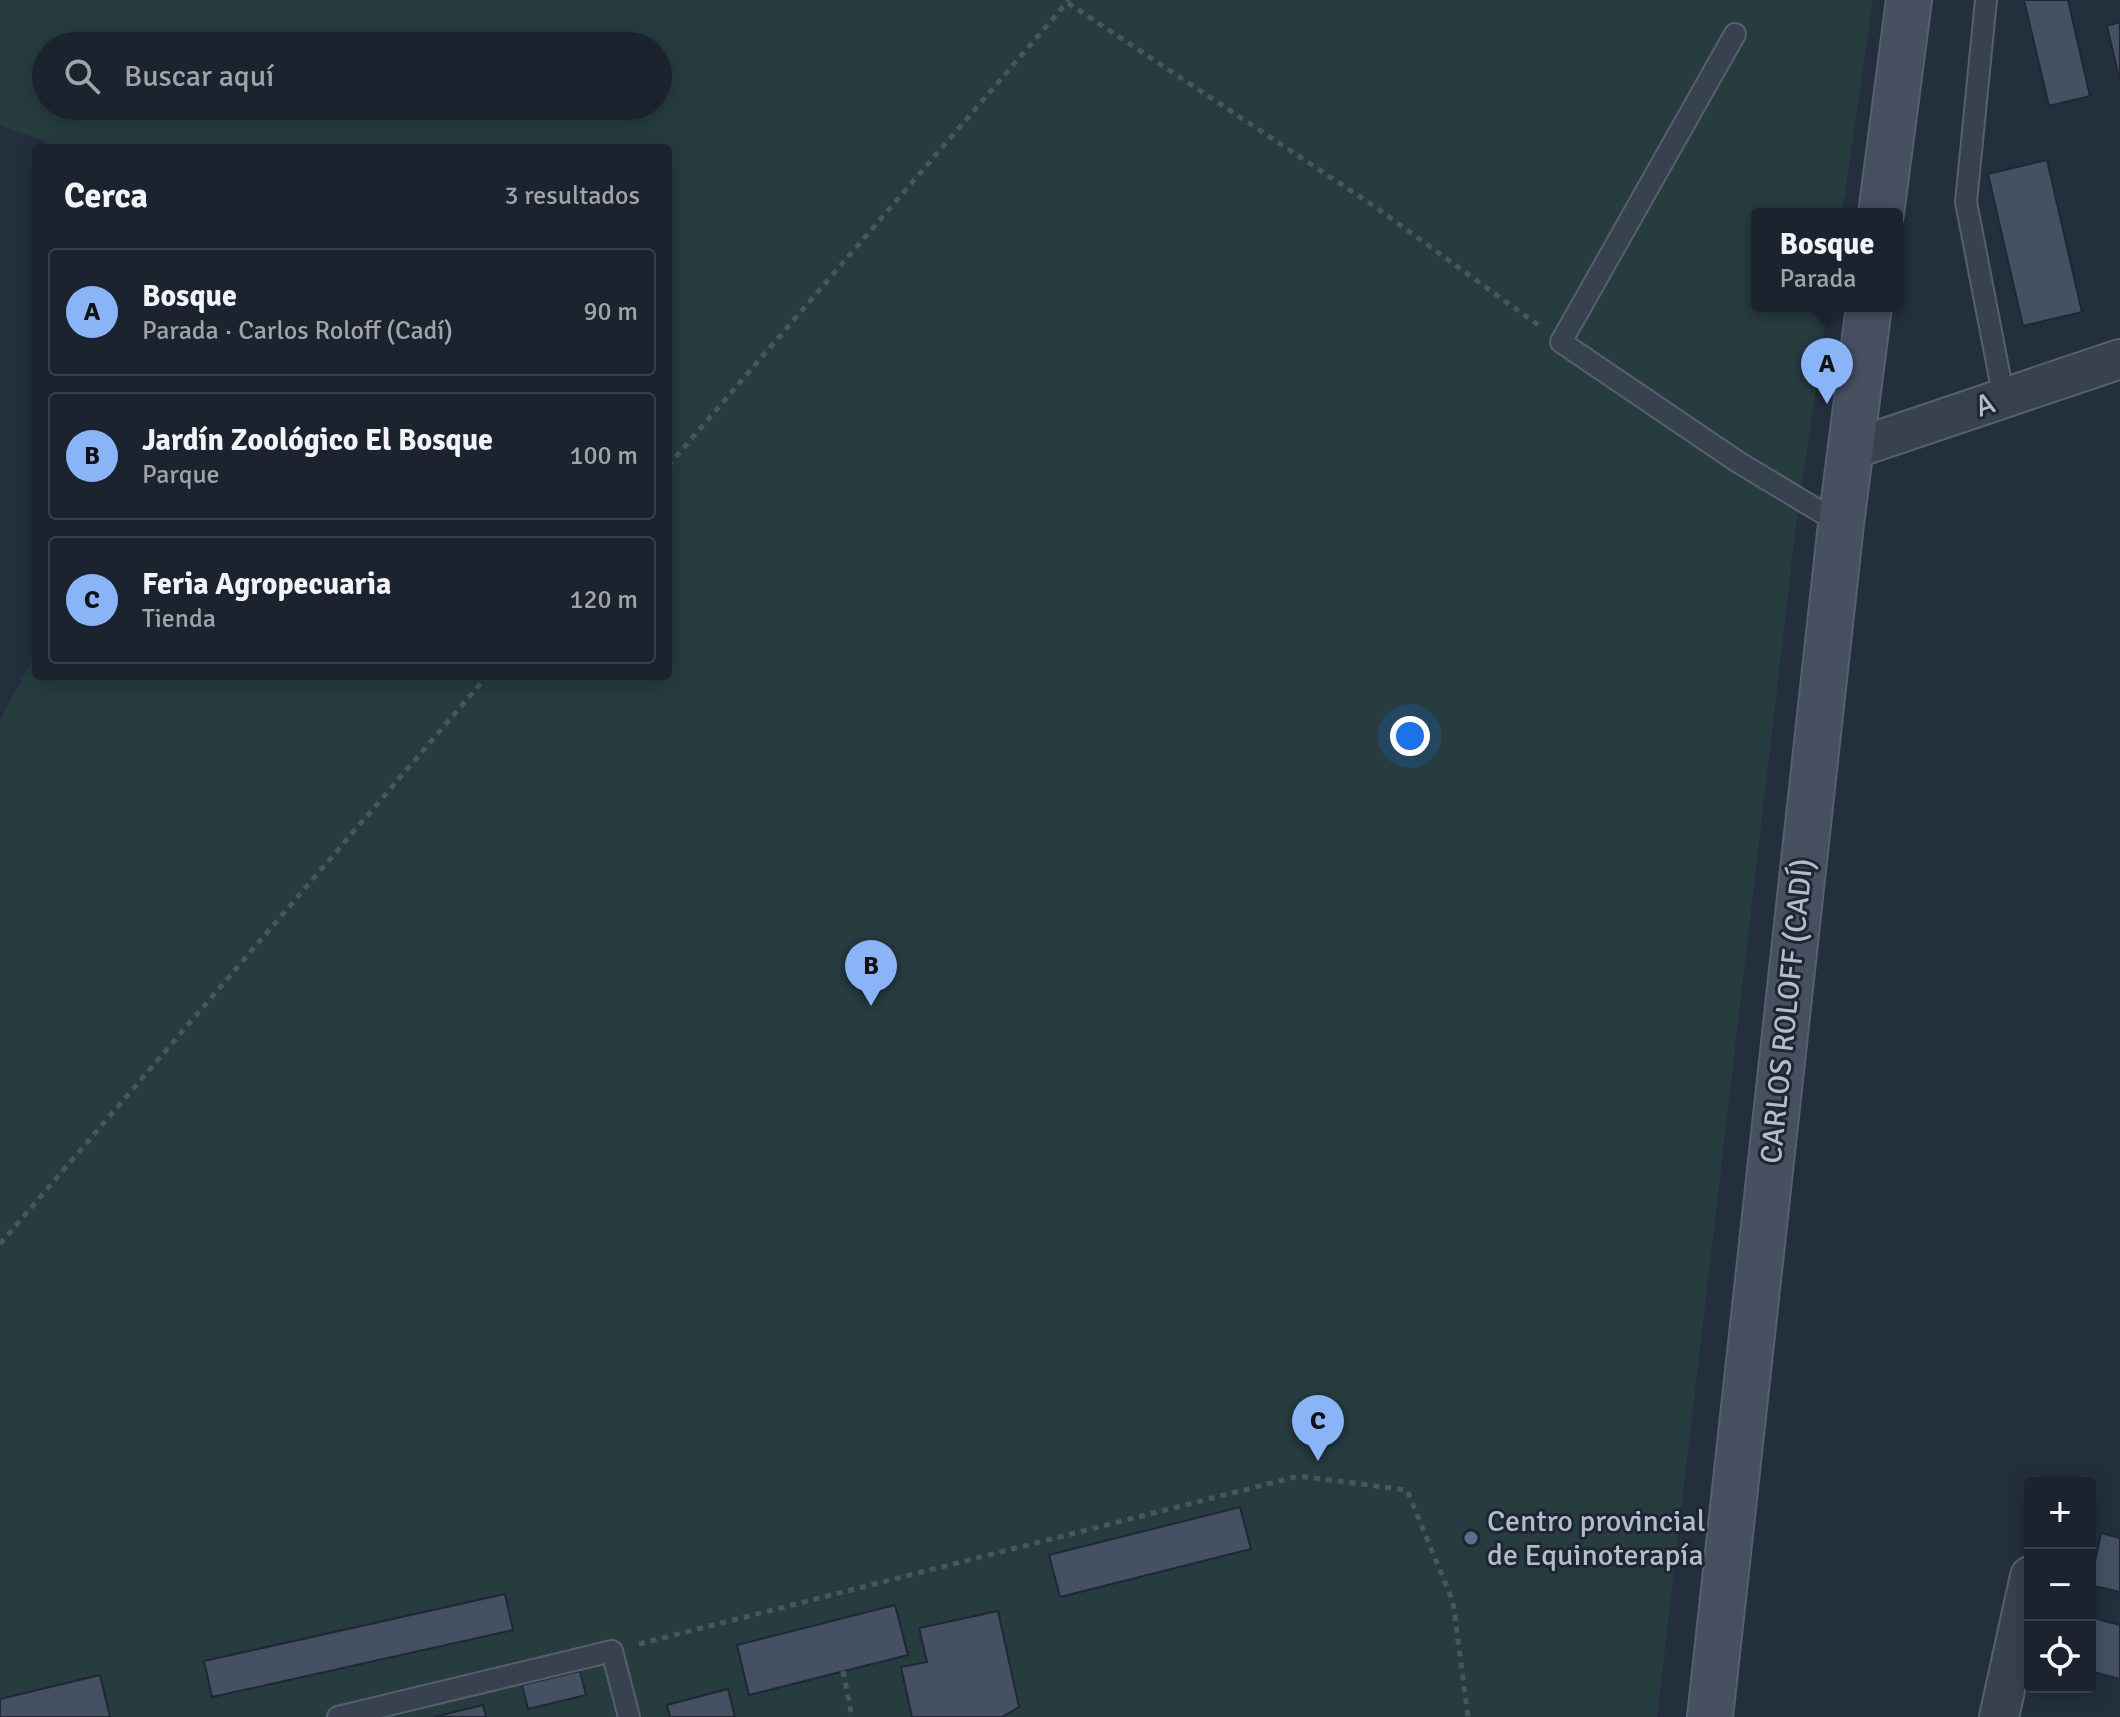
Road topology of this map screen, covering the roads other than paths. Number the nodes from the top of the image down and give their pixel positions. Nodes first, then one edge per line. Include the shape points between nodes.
1 (1909, 0) edge
2 (1986, 0) edge
3 (1735, 34) dead end
4 (1882, 208) edge
5 (1868, 312) edge
6 (2120, 359) edge
7 (2004, 399) junction
8 (1850, 450) junction
9 (1841, 524) junction
10 (2024, 1603) edge
11 (338, 1717) edge
12 (629, 1717) edge
13 (1710, 1717) edge
14 (1999, 1717) edge

1 - 4 street
2 - 7 lane via 1966,202
3 - 9 lane via 1561,342 1738,462
5 - 8 street, CARLOS ROLOFF (CADÍ)
6 - 7 street, A
7 - 8 street, A
8 - 9 street, CARLOS ROLOFF (CADÍ)
9 - 13 street, CARLOS ROLOFF (CADÍ)
10 - 14 street
11 - 12 lane via 612,1651

